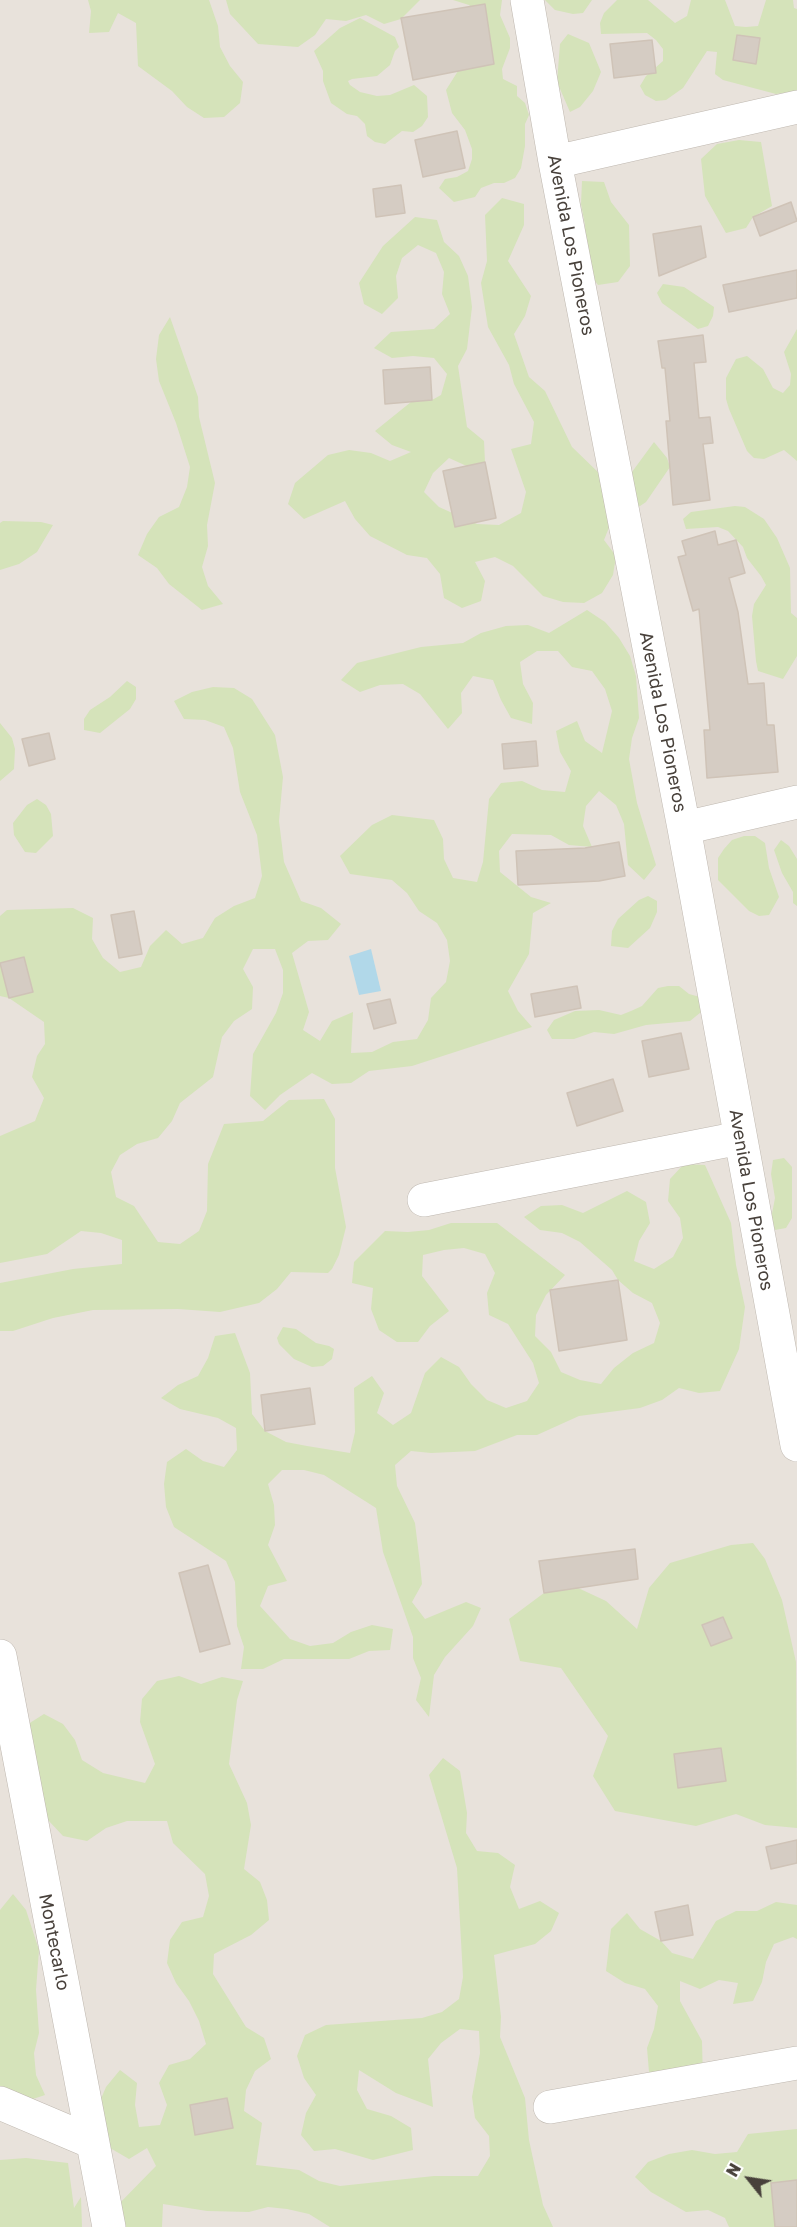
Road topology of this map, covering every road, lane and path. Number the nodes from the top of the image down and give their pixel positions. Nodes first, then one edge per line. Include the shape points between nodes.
1 (527, 0) edge
2 (797, 107) edge
3 (555, 162) junction
4 (797, 802) edge
5 (684, 828) junction
6 (740, 1138) junction
7 (424, 1200) dead end
8 (792, 1393) edge
9 (797, 1445) edge
10 (0, 1656) edge
11 (797, 2063) edge
12 (0, 2103) edge
13 (550, 2107) dead end
14 (93, 2142) junction
15 (109, 2227) edge

1 - 3 street, Avenida Los Pioneros
2 - 3 street
3 - 5 street, Avenida Los Pioneros
4 - 5 street
5 - 6 street, Avenida Los Pioneros
6 - 7 street
6 - 8 street, Avenida Los Pioneros
8 - 9 street, Avenida Los Pioneros
10 - 14 street, Montecarlo
11 - 13 street
12 - 14 street
14 - 15 street, Montecarlo

